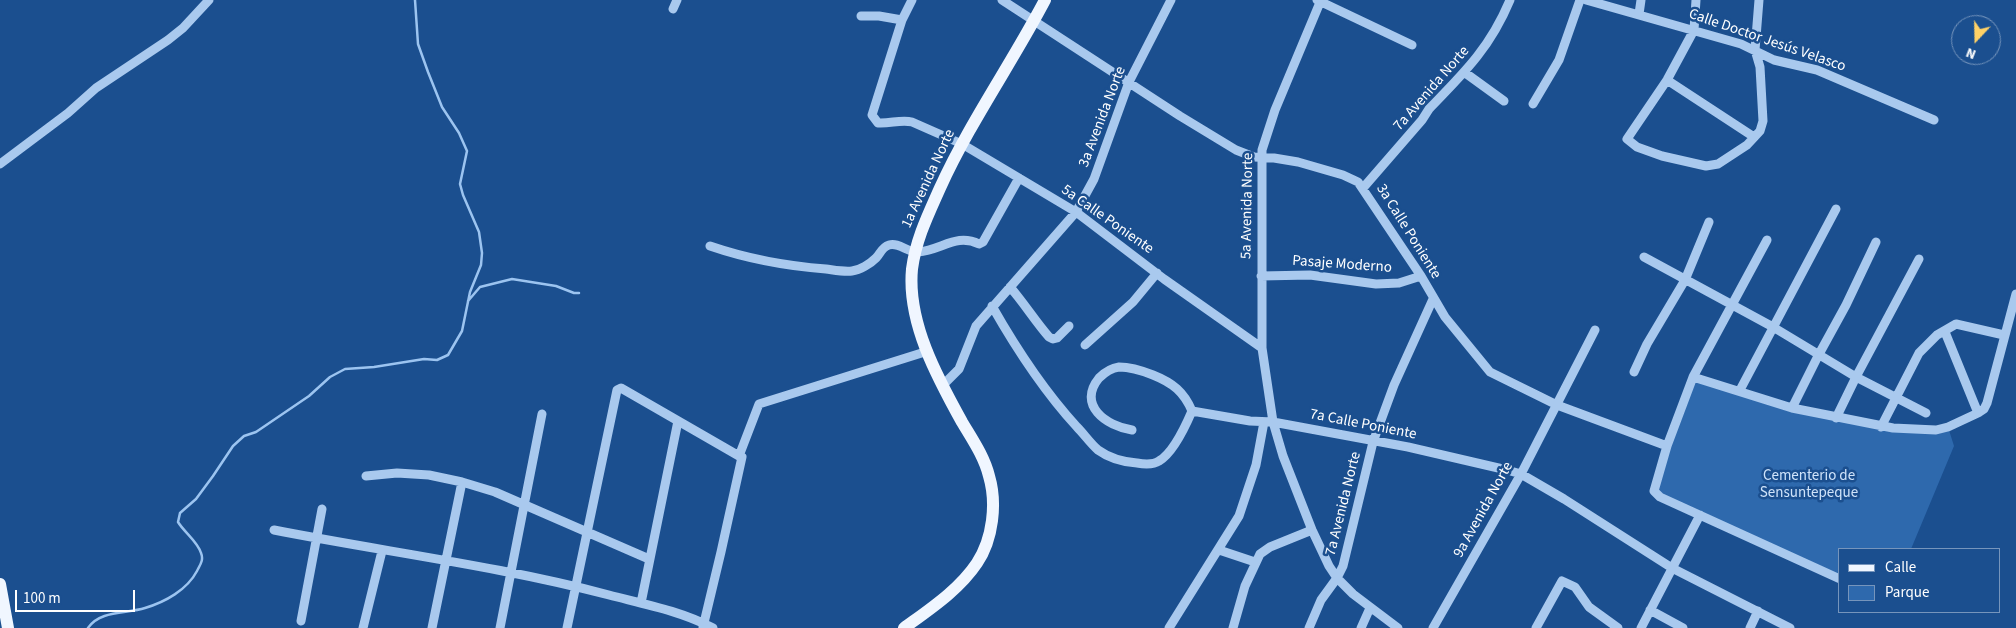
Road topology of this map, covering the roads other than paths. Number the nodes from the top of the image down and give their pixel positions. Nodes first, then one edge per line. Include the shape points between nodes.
1 (209, 0) edge
2 (677, 0) edge
3 (912, 0) edge
4 (1002, 0) edge
5 (1045, 0) edge
6 (1171, 0) edge
7 (1319, 0) edge
8 (1510, 0) edge
9 (1580, 0) edge
10 (1586, 0) edge
11 (1641, 0) edge
12 (1696, 0) edge
13 (1759, 0) edge
14 (673, 10) dead end
15 (1640, 14) junction
16 (861, 16) dead end
17 (902, 20) junction
18 (1034, 20) junction
19 (1694, 30) junction
20 (1412, 45) dead end
21 (1755, 50) junction
22 (1464, 72) junction
23 (1668, 80) junction
24 (1129, 82) junction
25 (1504, 101) dead end
26 (1533, 104) dead end
27 (1934, 120) dead end
28 (1754, 137) junction
29 (962, 144) junction
30 (1262, 158) junction
31 (0, 164) edge
32 (1019, 178) junction
33 (1364, 188) junction
34 (1836, 209) dead end
35 (1076, 212) junction
36 (1709, 222) dead end
37 (1767, 240) dead end
38 (1876, 242) dead end
39 (710, 246) dead end
40 (915, 252) junction
41 (1644, 257) dead end
42 (1919, 259) dead end
43 (1157, 274) junction
44 (1261, 276) junction
45 (1421, 276) junction
46 (1685, 280) junction
47 (1010, 287) junction
48 (2016, 294) edge
49 (1433, 299) junction
50 (1733, 305) junction
51 (992, 306) junction
52 (1069, 326) dead end
53 (1772, 327) junction
54 (1595, 330) dead end
55 (1945, 332) junction
56 (2004, 335) junction
57 (1085, 345) dead end
58 (1262, 348) junction
59 (928, 351) junction
60 (1818, 356) junction
61 (1634, 372) dead end
62 (1693, 377) junction
63 (1856, 377) junction
64 (943, 385) junction
65 (1740, 390) junction
66 (1895, 398) junction
67 (1557, 405) junction
68 (1792, 408) junction
69 (1192, 411) junction
70 (1926, 412) dead end
71 (1978, 412) junction
72 (542, 414) dead end
73 (1836, 418) junction
74 (678, 421) junction
75 (1268, 422) junction
76 (1881, 427) junction
77 (1132, 430) dead end
78 (1373, 442) junction
79 (1667, 446) junction
80 (739, 456) junction
81 (1521, 474) junction
82 (366, 476) dead end
83 (462, 482) junction
84 (525, 505) junction
85 (322, 509) dead end
86 (1700, 515) junction
87 (274, 530) dead end
88 (1312, 530) junction
89 (587, 532) junction
90 (317, 538) junction
91 (1219, 550) junction
92 (382, 551) junction
93 (649, 559) junction
94 (447, 561) junction
95 (1255, 562) junction
96 (1672, 568) junction
97 (512, 572) junction
98 (1337, 578) junction
99 (1838, 578) edge
100 (0, 584) edge
101 (575, 586) junction
102 (641, 603) junction
103 (1370, 608) junction
104 (1650, 610) junction
105 (1758, 612) junction
106 (301, 621) dead end
107 (703, 625) edge
108 (1173, 627) edge
109 (8, 628) edge
110 (363, 628) edge
111 (432, 628) edge
112 (500, 628) edge
113 (567, 628) edge
114 (714, 628) edge
115 (904, 628) edge
116 (1233, 628) edge
117 (1309, 628) edge
118 (1361, 628) edge
119 (1398, 628) edge
120 (1434, 628) edge
121 (1536, 628) edge
122 (1618, 628) edge
123 (1641, 628) edge
124 (1683, 628) edge
125 (1750, 628) edge
126 (1790, 628) edge

1 - 31 street via 168,40 96,88
2 - 14 street
3 - 17 street
4 - 18 street, 3a Calle Poniente
5 - 18 main road, 1a Avenida Norte
6 - 24 street, 3a Avenida Norte
7 - 20 street
7 - 30 street, 5a Avenida Norte via 1274,110
8 - 22 street, 7a Avenida Norte via 1483,51
9 - 26 street via 1559,60
10 - 15 street, Calle Doctor Jesús Velasco
11 - 15 street
12 - 19 street
13 - 21 street
15 - 19 street, Calle Doctor Jesús Velasco
16 - 17 street
17 - 29 street, 5a Calle Poniente via 872,115 878,122 888,124 906,120
18 - 24 street, 3a Calle Poniente
18 - 29 main road, 1a Avenida Norte
19 - 21 street, Calle Doctor Jesús Velasco
19 - 23 street
21 - 27 street, Calle Doctor Jesús Velasco via 1774,60 1818,70
21 - 28 street via 1760,67 1763,121
22 - 25 street
22 - 33 street, 7a Avenida Norte
23 - 28 street
23 - 28 street via 1627,139 1637,147 1706,166 1723,160
24 - 30 street, 3a Calle Poniente via 1236,150
24 - 35 street, 3a Avenida Norte via 1094,179
29 - 32 street, 5a Calle Poniente
29 - 40 main road, 1a Avenida Norte via 921,229
30 - 33 street, 3a Calle Poniente via 1322,168 1351,178
30 - 44 street, 5a Avenida Norte
32 - 35 street, 5a Calle Poniente
32 - 40 street via 983,242 962,239 932,250
33 - 45 street, 3a Calle Poniente
34 - 53 street
35 - 43 street, 5a Calle Poniente
35 - 47 street, 3a Avenida Norte
36 - 46 street
37 - 50 street
38 - 60 street
39 - 40 street via 758,260 803,268 852,271 866,266 889,245
40 - 59 main road, 1a Avenida Norte via 912,289
41 - 46 street
42 - 63 street
43 - 57 street via 1133,302
43 - 58 street, 5a Calle Poniente
44 - 45 street, Pasaje Moderno via 1310,275 1376,284
44 - 58 street, 5a Avenida Norte
45 - 49 street, 3a Calle Poniente
46 - 50 street
46 - 61 street
47 - 51 street, 3a Avenida Norte
47 - 52 street via 1049,337 1056,338
48 - 56 street
49 - 67 street, 3a Calle Poniente via 1490,372
49 - 78 street, 7a Avenida Norte via 1394,385
50 - 53 street
50 - 62 street
51 - 64 street via 976,326 959,369
51 - 69 street via 1043,386 1098,450 1112,458 1131,463 1158,462 1170,450
53 - 60 street
53 - 65 street
54 - 67 street, 9a Avenida Norte
55 - 56 street via 1956,324
55 - 66 street via 1930,340 1919,353
55 - 71 street
56 - 71 street via 1987,403
58 - 75 street, 5a Avenida Norte
59 - 64 main road, 1a Avenida Norte
59 - 80 street via 759,404
60 - 63 street
60 - 68 street
62 - 65 street
62 - 79 street
63 - 66 street
63 - 73 street
64 - 115 main road, 1a Avenida Norte via 986,467 992,496 990,528 982,556 968,575
65 - 68 street
66 - 70 street
66 - 76 street
67 - 79 street, 3a Calle Poniente
67 - 81 street, 9a Avenida Norte
68 - 73 street
69 - 75 street, 7a Calle Poniente
69 - 77 street via 1181,391 1172,384 1140,371 1118,367 1096,382 1091,393 1093,405 1107,422
71 - 76 street via 1953,426 1936,430
72 - 84 street
73 - 76 street
74 - 80 street
74 - 89 street via 621,388 617,390
74 - 93 street
75 - 78 street, 7a Calle Poniente
75 - 88 street
75 - 91 street, 5a Avenida Norte via 1246,500
78 - 81 street, 7a Calle Poniente via 1408,447
78 - 98 street, 7a Avenida Norte via 1343,566
79 - 86 street via 1654,491 1660,497
80 - 107 street via 742,457
81 - 96 street, 7a Calle Poniente
81 - 120 street, 9a Avenida Norte
82 - 83 street via 397,473
83 - 84 street
83 - 94 street
84 - 89 street
84 - 97 street
85 - 90 street
86 - 96 street
86 - 99 street
87 - 90 street
88 - 95 street via 1263,551
88 - 98 street
89 - 93 street
89 - 101 street
90 - 92 street
90 - 106 street
91 - 95 street
91 - 108 street, 5a Avenida Norte
92 - 94 street
92 - 110 street
93 - 102 street
94 - 97 street
94 - 111 street
95 - 116 street
96 - 104 street
96 - 105 street, 7a Calle Poniente
97 - 101 street
97 - 112 street
98 - 103 street
98 - 117 street, 7a Avenida Norte via 1321,600
100 - 109 main road
101 - 102 street
101 - 113 street
102 - 107 street via 685,615
103 - 118 street
103 - 119 street
104 - 123 street
104 - 124 street
105 - 125 street
105 - 126 street, 7a Calle Poniente
107 - 114 street
121 - 122 street via 1562,581 1576,587 1589,607

